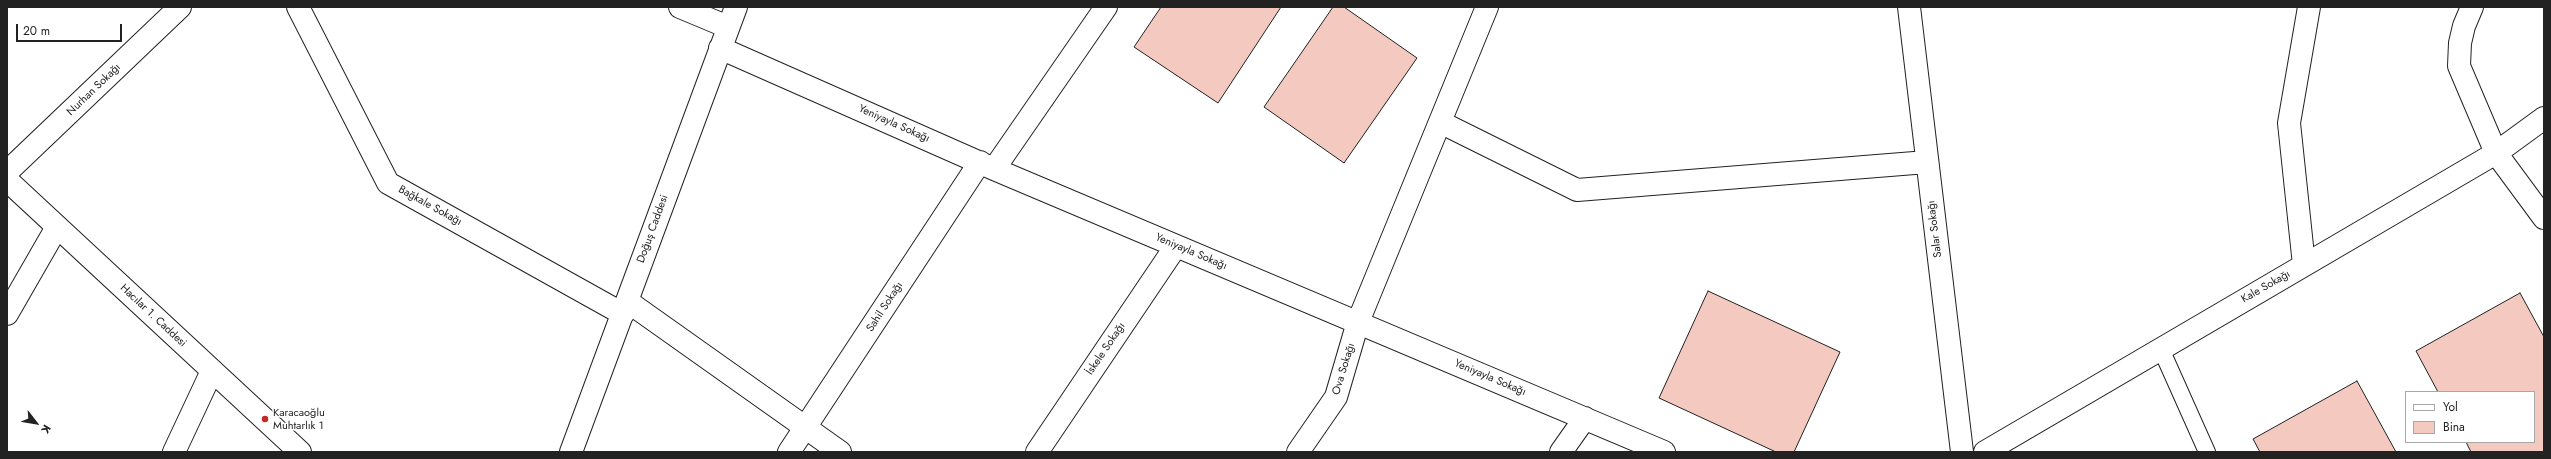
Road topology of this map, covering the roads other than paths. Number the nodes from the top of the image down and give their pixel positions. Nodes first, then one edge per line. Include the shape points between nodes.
1 (180, 7) edge
2 (298, 7) edge
3 (680, 7) edge
4 (736, 7) edge
5 (1106, 7) edge
6 (1486, 7) edge
7 (1909, 7) edge
8 (2309, 7) edge
9 (2472, 7) edge
10 (728, 27) junction
11 (720, 48) junction
12 (2544, 118) edge
13 (1440, 122) junction
14 (2496, 153) junction
15 (1927, 162) junction
16 (987, 166) junction
17 (7, 172) edge
18 (7, 180) edge
19 (2544, 218) edge
20 (57, 227) junction
21 (1176, 246) junction
22 (2304, 265) junction
23 (625, 307) junction
24 (7, 314) edge
25 (1358, 322) junction
26 (2161, 349) junction
27 (212, 371) junction
28 (1584, 418) junction
29 (806, 428) junction
30 (1995, 449) edge
31 (2202, 450) edge
32 (174, 452) edge
33 (300, 452) edge
34 (571, 452) edge
35 (790, 452) edge
36 (840, 452) edge
37 (1036, 452) edge
38 (1298, 452) edge
39 (1561, 452) edge
40 (1664, 452) edge
41 (1962, 452) edge

1 - 17 street, Nurhan Sokağı
2 - 23 street, Bağkale Sokağı via 388,183
3 - 10 street
4 - 10 street, Doğuş Caddesi
5 - 16 street, Sahil Sokağı
6 - 13 street, Ova Sokağı
7 - 15 street, Salar Sokağı
8 - 22 street via 2289,123
9 - 14 street via 2460,43 2459,66
10 - 11 street, Doğuş Caddesi
11 - 16 street, Yeniyayla Sokağı
11 - 23 street, Doğuş Caddesi
12 - 14 street, Kale Sokağı
13 - 15 street via 1577,190
13 - 25 street, Ova Sokağı
14 - 19 street
14 - 22 street, Kale Sokağı
15 - 41 street, Salar Sokağı
16 - 21 street, Yeniyayla Sokağı
16 - 29 street, Sahil Sokağı
18 - 20 street, Hacılar 1. Caddesi
20 - 24 street
20 - 27 street, Hacılar 1. Caddesi
21 - 25 street, Yeniyayla Sokağı
21 - 37 street, İskele Sokağı
22 - 26 street, Kale Sokağı
23 - 29 street, Bağkale Sokağı
23 - 34 street, Doğuş Caddesi
25 - 28 street, Yeniyayla Sokağı
25 - 38 street, Ova Sokağı via 1336,397
26 - 30 street, Kale Sokağı
26 - 31 lane
27 - 32 street
27 - 33 street, Hacılar 1. Caddesi
28 - 39 street
28 - 40 street, Yeniyayla Sokağı
29 - 35 street, Sahil Sokağı
29 - 36 street, Bağkale Sokağı

